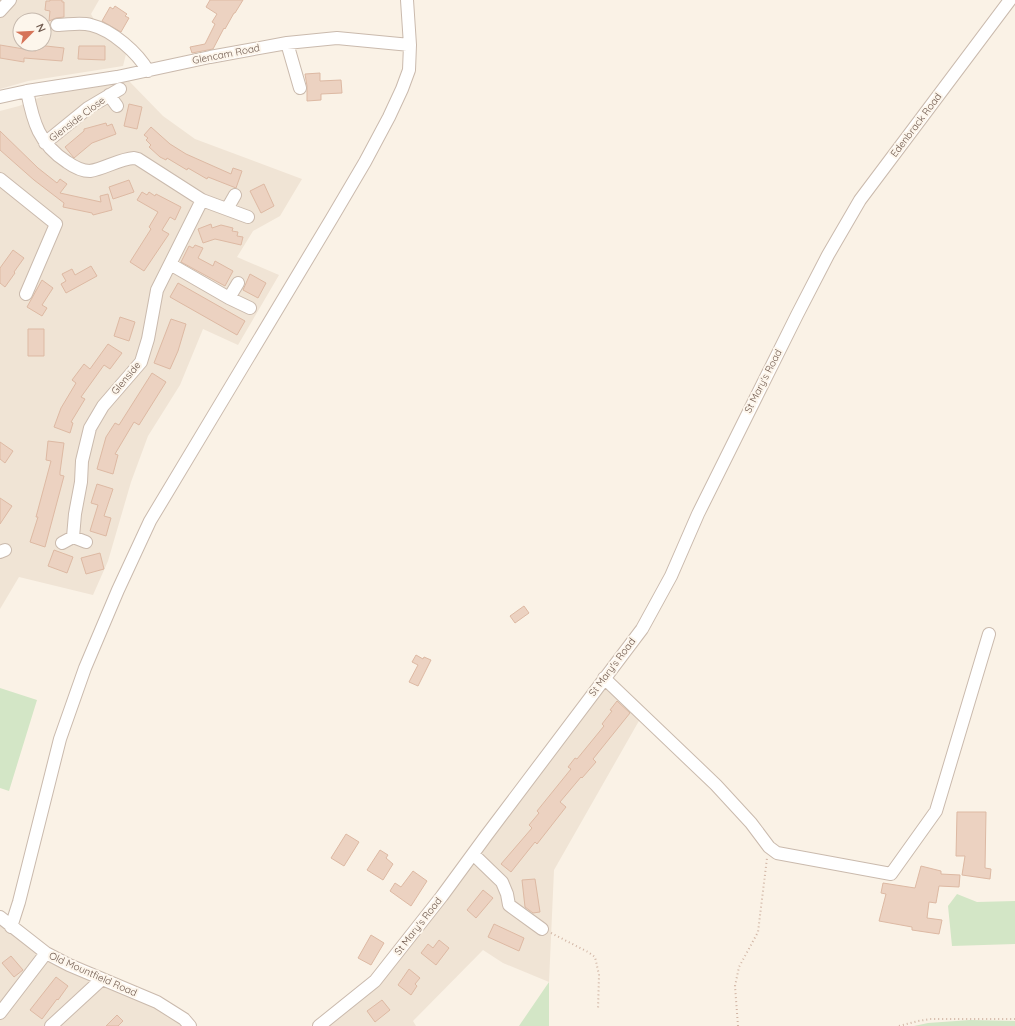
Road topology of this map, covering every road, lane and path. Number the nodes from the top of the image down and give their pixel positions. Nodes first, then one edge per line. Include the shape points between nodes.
1 (10, 0) edge
2 (408, 0) edge
3 (1010, 0) edge
4 (0, 11) edge
5 (57, 25) dead end
6 (288, 43) junction
7 (410, 45) junction
8 (148, 71) junction
9 (300, 88) dead end
10 (27, 91) junction
11 (0, 97) edge
12 (116, 106) dead end
13 (45, 143) junction
14 (0, 179) edge
15 (235, 195) dead end
16 (202, 200) junction
17 (227, 209) junction
18 (248, 217) dead end
19 (828, 255) joint
20 (170, 264) junction
21 (238, 283) dead end
22 (26, 294) dead end
23 (229, 298) junction
24 (250, 308) dead end
25 (86, 542) dead end
26 (989, 634) dead end
27 (604, 678) junction
28 (769, 847) junction
29 (473, 854) junction
30 (0, 917) edge
31 (11, 927) junction
32 (542, 929) joint
33 (46, 954) junction
34 (102, 979) junction
35 (598, 1010) dead end
36 (0, 1012) edge
37 (1015, 1019) edge
38 (52, 1026) edge
39 (190, 1026) edge
40 (319, 1026) edge
41 (738, 1026) edge
42 (899, 1026) edge

1 - 4 street
2 - 7 street
3 - 19 street, Edenbrack Road via 860,200
5 - 8 street via 83,24 97,27 132,50 143,60
6 - 7 street, Glencam Road via 337,38
6 - 8 street, Glencam Road
6 - 9 street
7 - 31 street via 409,70 402,89 364,162 150,520 118,590 85,668 60,739
8 - 10 street, Glencam Road
10 - 11 street, Glencam Road
10 - 13 street via 37,130
12 - 13 street, Glenside Close via 115,92 88,108
13 - 16 street via 56,155 77,168 89,171 129,158 138,159
14 - 22 street via 56,224
15 - 17 street
16 - 17 street
16 - 20 street, Glenside
17 - 18 street
19 - 27 street, St Mary's Road via 698,514 671,576 642,628
20 - 23 street
20 - 25 street, Glenside via 157,290 141,362 103,406 90,428 68,540
21 - 23 street
23 - 24 street
26 - 28 street via 936,811 891,874 777,853
27 - 28 street via 716,785
27 - 29 street, St Mary's Road
28 - 41 path via 758,932 739,967 736,986
29 - 32 street via 502,882 509,905
29 - 40 street, St Mary's Road via 375,981
30 - 31 street, Old Mountfield Road
31 - 33 street, Old Mountfield Road
32 - 35 path via 595,957 599,975
33 - 34 street, Old Mountfield Road
33 - 36 street
34 - 38 street
34 - 39 street, Old Mountfield Road via 157,1002 184,1018
37 - 42 path via 931,1019

